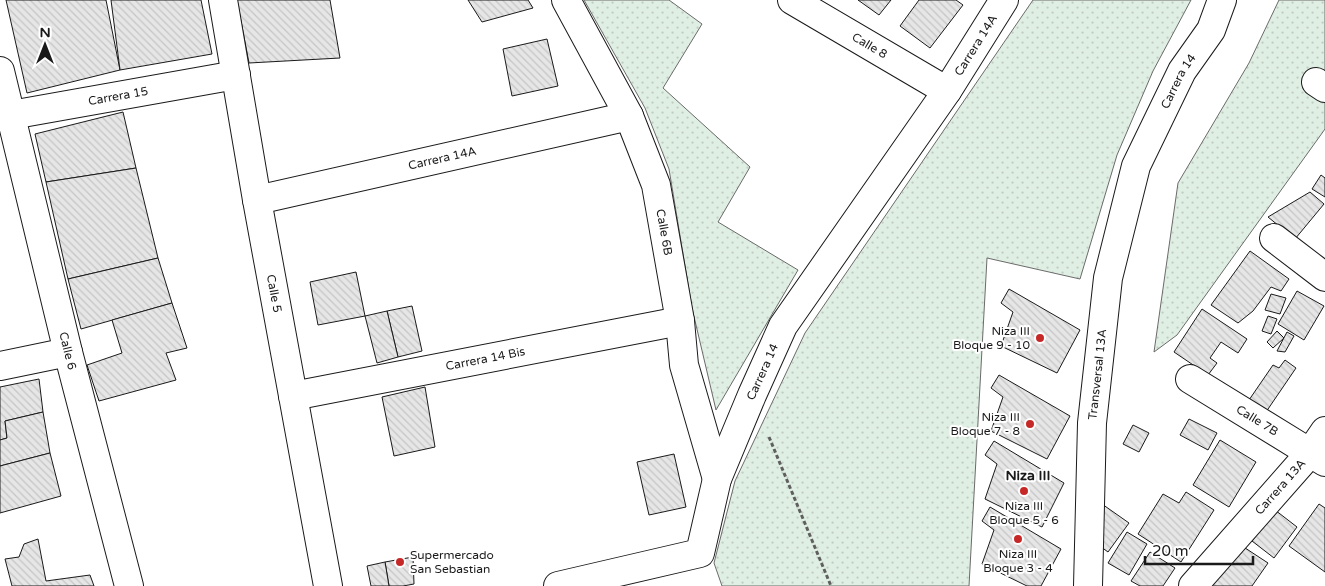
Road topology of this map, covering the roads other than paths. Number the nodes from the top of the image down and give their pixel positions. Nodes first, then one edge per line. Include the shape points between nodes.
1 (223, 0) edge
2 (566, 0) edge
3 (792, 0) edge
4 (1004, 0) edge
5 (1222, 0) edge
6 (0, 71) edge
7 (236, 75) junction
8 (947, 91) junction
9 (5, 115) edge
10 (629, 116) junction
11 (1136, 166) joint
12 (257, 200) junction
13 (1274, 238) dead end
14 (1325, 277) edge
15 (680, 321) junction
16 (68, 352) junction
17 (0, 366) edge
18 (1190, 379) dead end
19 (293, 396) junction
20 (1320, 449) edge
21 (717, 480) junction
22 (129, 586) edge
23 (328, 586) edge
24 (558, 586) edge
25 (1088, 586) edge
26 (1194, 586) edge

1 - 7 street, Calle 5
2 - 10 street, Calle 6B
3 - 8 street, Calle 8
4 - 8 street, Carrera 14A
5 - 11 street, Carrera 14 via 1211,30 1182,71
6 - 9 street, Calle 6
7 - 9 street, Carrera 15
7 - 12 street, Calle 5
8 - 21 street, Carrera 14 via 783,326
9 - 16 street, Calle 6
10 - 12 street, Carrera 14A
10 - 15 street, Calle 6B via 656,185
11 - 25 street, Transversal 13A via 1108,278 1092,423
12 - 19 street, Calle 5
13 - 14 street
15 - 19 street, Carrera 14 Bis
15 - 21 street, Calle 6B via 684,365
16 - 17 street
16 - 22 street, Calle 6
18 - 20 street, Calle 7B
19 - 23 street, Calle 5
20 - 26 street, Carrera 13A
21 - 24 street, Carrera 14 via 700,553

